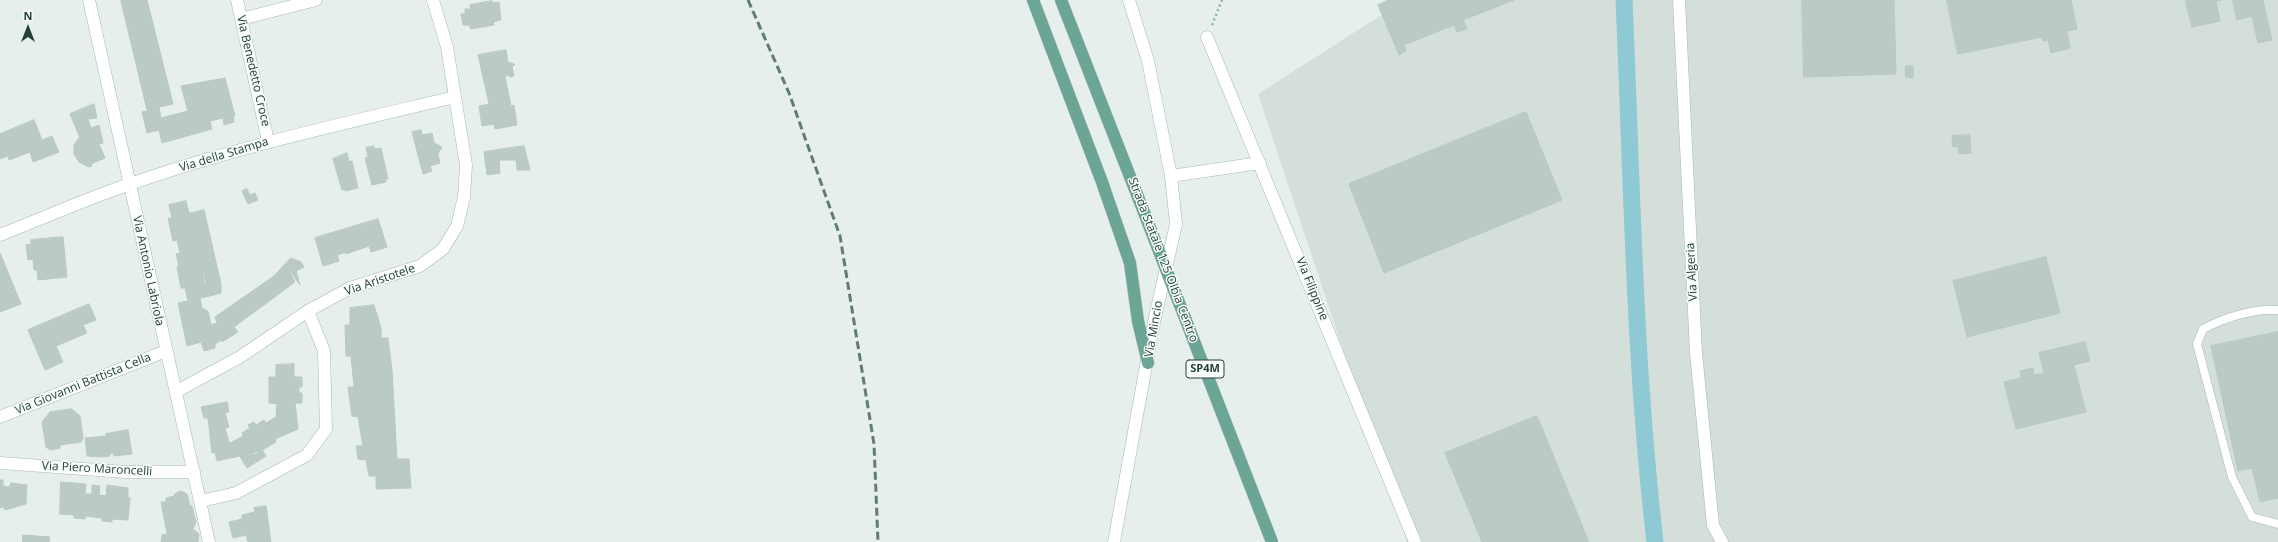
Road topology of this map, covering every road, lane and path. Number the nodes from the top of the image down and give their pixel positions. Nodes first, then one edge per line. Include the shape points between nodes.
1 (89, 0) edge
2 (237, 0) edge
3 (316, 0) edge
4 (433, 0) edge
5 (1033, 0) edge
6 (1061, 0) edge
7 (1130, 0) edge
8 (1222, 0) edge
9 (1679, 0) edge
10 (241, 19) junction
11 (1207, 37) joint
12 (455, 97) junction
13 (268, 142) junction
14 (1260, 163) junction
15 (1171, 176) junction
16 (130, 184) junction
17 (0, 235) edge
18 (2278, 310) edge
19 (308, 311) junction
20 (166, 351) junction
21 (1148, 363) junction
22 (177, 391) junction
23 (0, 417) edge
24 (0, 463) edge
25 (194, 472) junction
26 (201, 501) junction
27 (2278, 524) edge
28 (209, 542) edge
29 (1114, 542) edge
30 (1272, 542) edge
31 (1415, 542) edge
32 (1722, 542) edge

1 - 16 street, Via Antonio Labriola
2 - 10 street, Via Benedetto Croce
3 - 10 street
4 - 12 street, Via Aristotele via 447,47
5 - 21 main road via 1130,263 1138,321
6 - 30 main road, Strada Statale 125 Olbia Centro / SP4M, bridge
7 - 15 street, Via Mincio via 1148,61
8 - 11 path
9 - 32 street, Via Algeria via 1696,353 1713,525
10 - 13 street, Via Benedetto Croce
11 - 14 street, Via Filippine
12 - 13 street, Via della Stampa
12 - 19 street, Via Aristotele via 466,165 464,197 457,226 443,249 420,266 350,288
13 - 16 street, Via della Stampa
14 - 15 street
14 - 31 street, Via Filippine
15 - 21 street, Via Mincio via 1176,224 1154,322
16 - 17 street, Via della Stampa
16 - 20 street, Via Antonio Labriola
18 - 27 lane via 2266,309 2216,322 2203,329 2197,344 2232,477 2252,518
19 - 22 street, Via Aristotele via 240,357
19 - 26 street via 324,351 326,429 307,455 236,493
20 - 22 street, Via Antonio Labriola
20 - 23 street, Via Giovanni Battista Cella
21 - 29 street, Via Mincio
22 - 25 street, Via Antonio Labriola
24 - 25 street, Via Piero Maroncelli via 126,472
25 - 26 street, Via Antonio Labriola
26 - 28 street, Via Antonio Labriola

